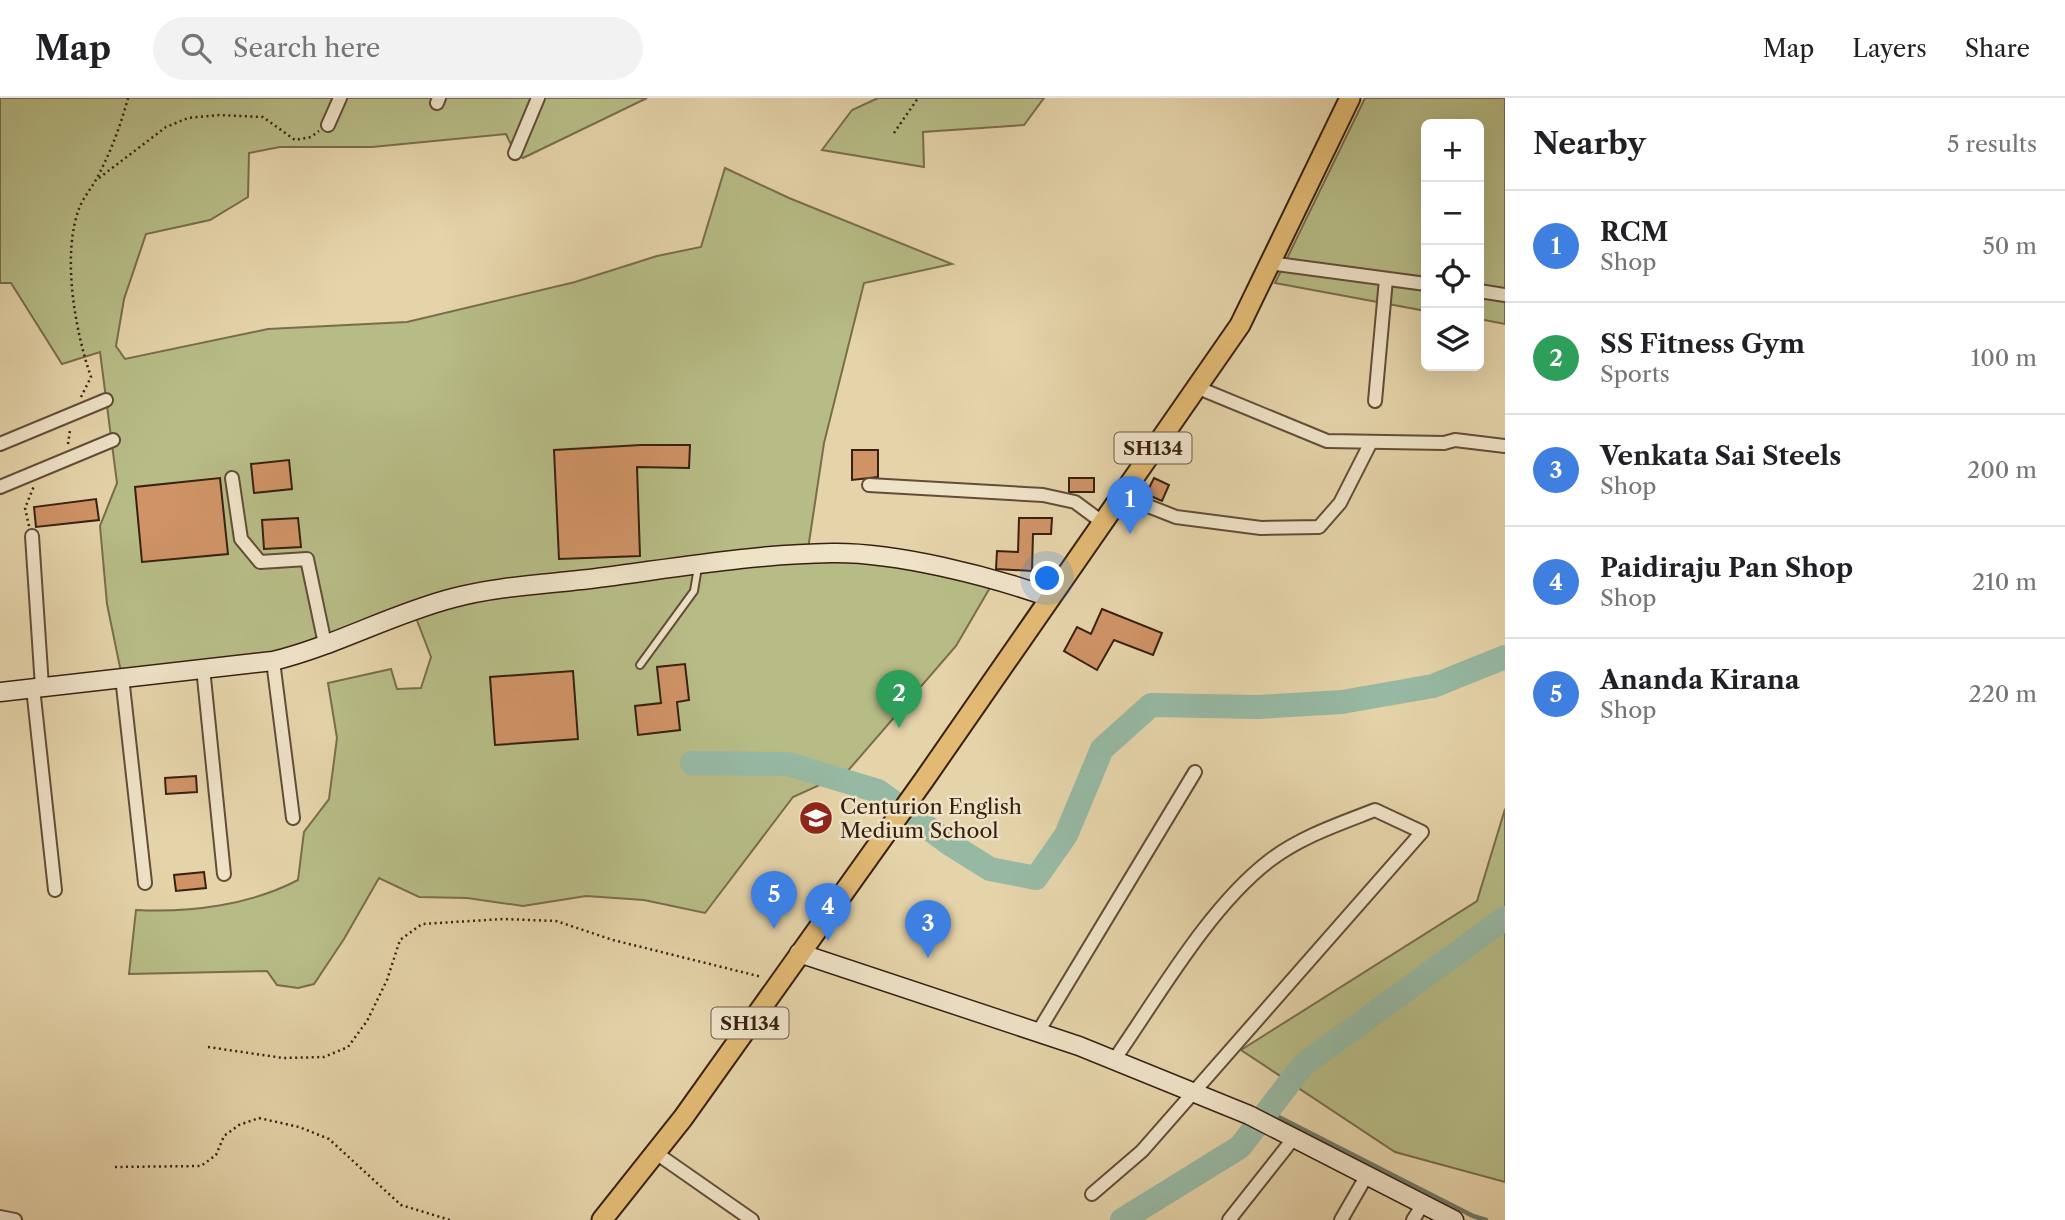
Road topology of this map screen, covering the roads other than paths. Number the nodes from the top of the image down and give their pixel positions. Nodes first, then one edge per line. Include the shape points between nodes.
1 (340, 98) edge
2 (538, 98) edge
3 (1350, 98) edge
4 (328, 125) road end
5 (515, 153) dead end
6 (1269, 263) junction
7 (1386, 279) junction
8 (1421, 283) edge
9 (1484, 292) edge
10 (1505, 295) edge
11 (1196, 387) junction
12 (106, 400) dead end
13 (1375, 401) dead end
14 (113, 440) dead end
15 (1371, 442) junction
16 (0, 444) edge
17 (1505, 446) edge
18 (233, 478) dead end
19 (869, 485) dead end
20 (0, 487) edge
21 (1120, 495) junction
22 (1102, 522) junction
23 (32, 536) road end
24 (698, 565) junction
25 (1049, 597) junction
26 (325, 644) junction
27 (273, 661) junction
28 (640, 665) dead end
29 (203, 668) junction
30 (122, 677) junction
31 (37, 688) junction
32 (0, 692) edge
33 (1195, 772) dead end
34 (293, 818) dead end
35 (224, 874) dead end
36 (145, 883) dead end
37 (55, 890) dead end
38 (799, 954) junction
39 (1038, 1032) junction
40 (1114, 1060) junction
41 (1191, 1092) junction
42 (1293, 1139) junction
43 (656, 1153) junction
44 (1367, 1175) junction
45 (1092, 1194) dead end
46 (1423, 1204) junction
47 (0, 1217) edge
48 (606, 1219) edge
49 (15, 1220) edge
50 (752, 1220) edge
51 (1229, 1220) edge
52 (1341, 1220) edge
53 (1413, 1220) edge
54 (1454, 1220) edge

1 - 4 street
2 - 5 street
3 - 6 main road, SH134
6 - 7 street
6 - 11 main road, SH134 via 1240,326
7 - 8 street
7 - 13 street
9 - 10 street
11 - 15 street via 1327,441
11 - 21 main road, SH134
12 - 16 street
14 - 20 street
15 - 17 street via 1455,440
15 - 21 street via 1340,503 1319,527 1261,528 1176,517
18 - 26 street via 241,539 260,562 307,559
19 - 22 street via 1044,495 1075,502
21 - 22 main road, SH134
22 - 25 main road, SH134
23 - 31 street
24 - 25 street via 833,553 869,556 966,574
24 - 26 street via 482,591 413,609
24 - 28 lane via 694,591
25 - 38 main road, SH134
26 - 27 street
27 - 29 street
27 - 34 street
29 - 30 street
29 - 35 street
30 - 31 street
30 - 36 street
31 - 32 street
31 - 37 street
33 - 39 street
38 - 39 street
38 - 43 main road, SH134
39 - 40 street
40 - 41 street
40 - 41 street via 1213,918 1268,862 1311,836 1375,810 1422,832
41 - 42 street
41 - 45 street via 1142,1151
42 - 44 street
42 - 51 street
43 - 48 main road, SH134
43 - 50 street
44 - 46 street
44 - 52 street
46 - 53 street
46 - 54 street
47 - 49 street

